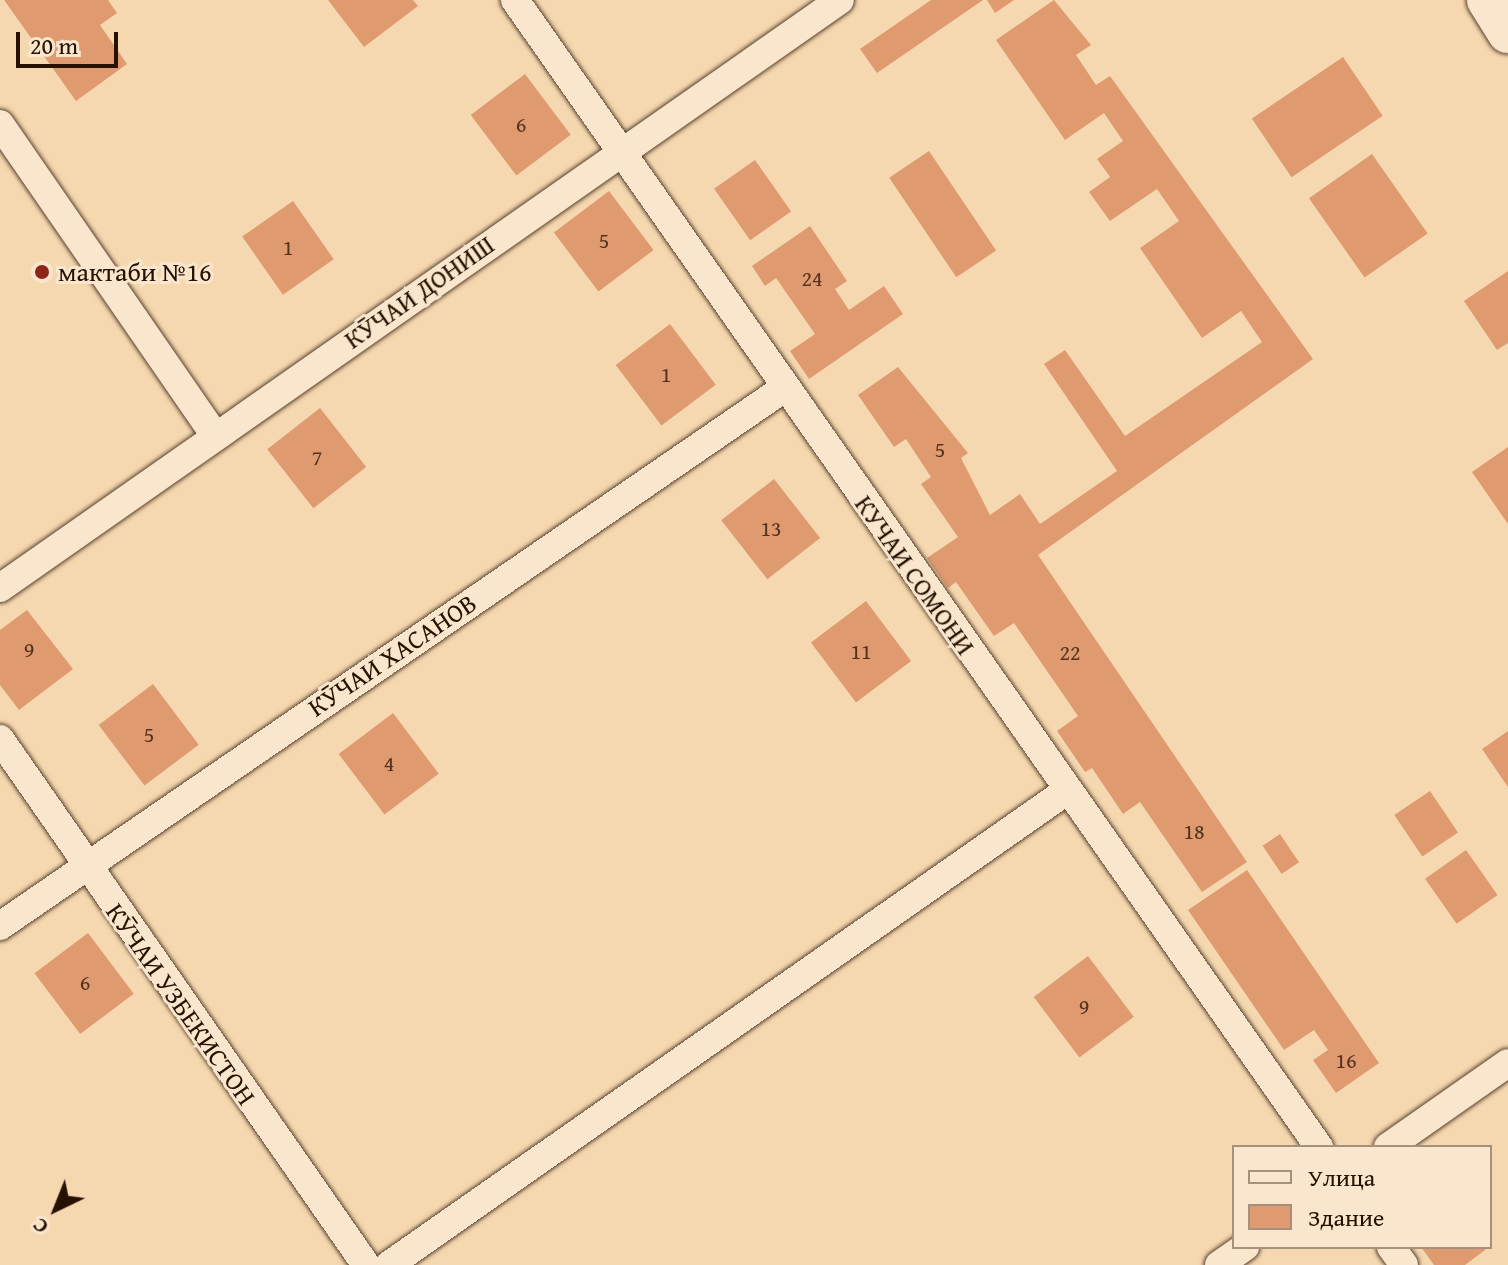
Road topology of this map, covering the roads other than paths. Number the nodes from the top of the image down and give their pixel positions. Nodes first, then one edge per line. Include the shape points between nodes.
1 (515, 0) edge
2 (840, 0) edge
3 (1487, 0) edge
4 (1508, 33) edge
5 (0, 124) edge
6 (619, 152) junction
7 (786, 387) junction
8 (214, 434) junction
9 (0, 588) edge
10 (0, 739) edge
11 (1065, 792) junction
12 (83, 867) junction
13 (0, 926) edge
14 (1508, 1063) edge
15 (1318, 1145) edge
16 (1391, 1145) edge
17 (1242, 1249) edge
18 (366, 1265) edge
19 (389, 1265) edge
20 (1219, 1265) edge

1 - 6 street, КУЧАИ СОМОНИ
2 - 6 street, КӮЧАИ ДОНИШ
3 - 4 main road
5 - 8 street
6 - 7 street, КУЧАИ СОМОНИ
6 - 8 street, КӮЧАИ ДОНИШ
7 - 11 street, КУЧАИ СОМОНИ
7 - 12 street, КӮЧАИ ХАСАНОВ
8 - 9 street, КӮЧАИ ДОНИШ
10 - 12 street, КӮЧАИ УЗБЕКИСТОН
11 - 15 street, КУЧАИ СОМОНИ
11 - 19 street
12 - 13 street, КӮЧАИ ХАСАНОВ
12 - 18 street, КӮЧАИ УЗБЕКИСТОН
14 - 16 street
17 - 20 street

